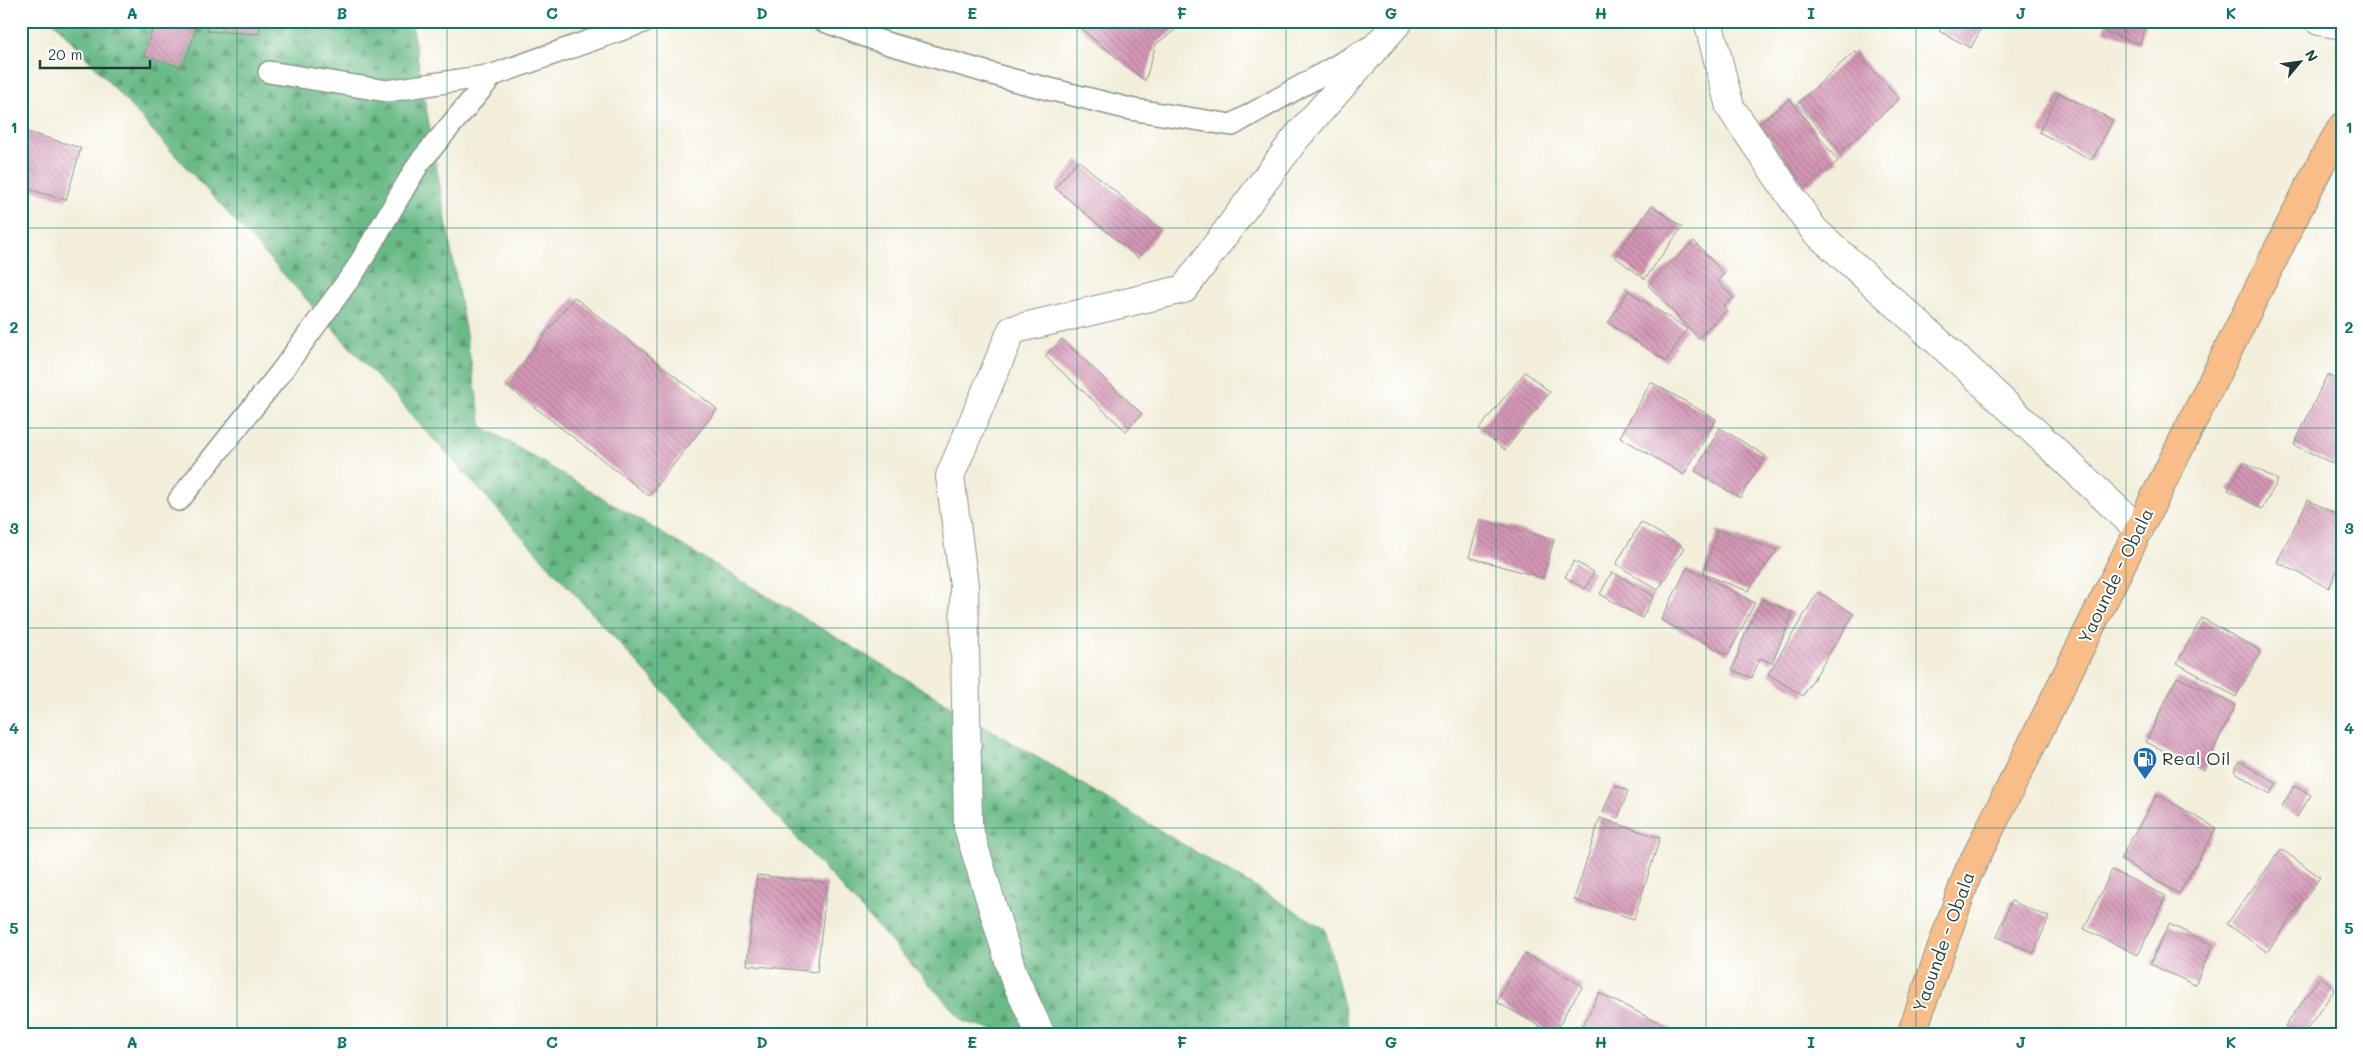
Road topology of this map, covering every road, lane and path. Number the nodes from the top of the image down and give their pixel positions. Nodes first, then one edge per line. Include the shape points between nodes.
1 (646, 21) edge
2 (824, 21) edge
3 (1708, 21) edge
4 (2319, 21) edge
5 (2342, 25) edge
6 (1393, 29) edge
7 (873, 31) edge
8 (269, 72) dead end
9 (493, 75) junction
10 (2342, 127) edge
11 (179, 500) dead end
12 (2139, 530) junction
13 (1041, 1035) edge
14 (1912, 1035) edge

1 - 9 lane
2 - 7 lane
3 - 12 street via 1730,107 1814,230
4 - 5 street
6 - 7 lane via 1232,125 1130,108 1013,80
6 - 13 street via 1296,138 1184,289 1012,330 950,476 964,586 968,827 1014,977
8 - 9 lane via 387,91
9 - 11 lane via 419,163 355,271 281,372
10 - 12 highway, Yaounde - Obala via 2318,169
12 - 14 highway, Yaounde - Obala via 1968,873

